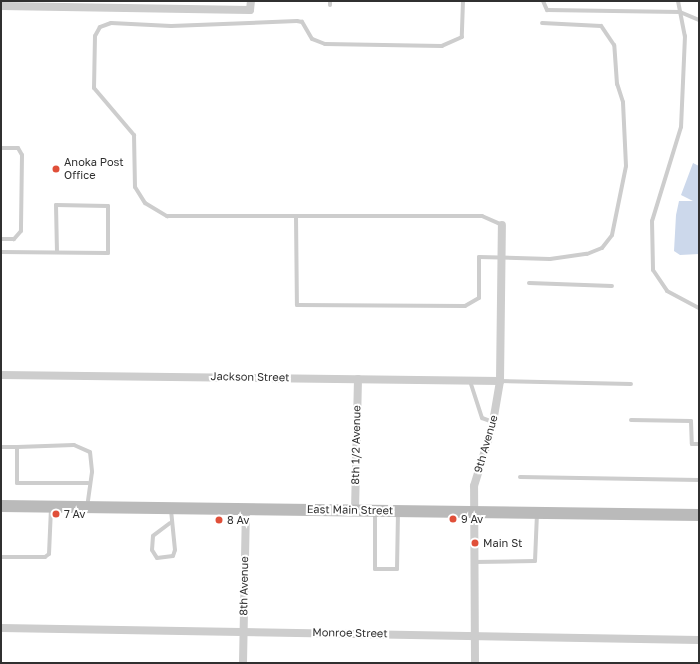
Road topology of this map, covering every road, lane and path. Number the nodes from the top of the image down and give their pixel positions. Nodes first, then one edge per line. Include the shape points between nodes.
1 (251, 1) edge
2 (463, 1) edge
3 (543, 1) edge
4 (678, 1) edge
5 (1, 6) edge
6 (680, 12) junction
7 (699, 20) edge
8 (542, 23) dead end
9 (1, 148) edge
10 (296, 216) junction
11 (502, 225) joint
12 (1, 240) edge
13 (1, 252) edge
14 (57, 252) junction
15 (500, 258) junction
16 (529, 283) dead end
17 (612, 286) dead end
18 (699, 308) edge
19 (1, 375) edge
20 (358, 379) junction
21 (470, 380) junction
22 (500, 380) junction
23 (631, 384) dead end
24 (631, 420) dead end
25 (493, 422) junction
26 (699, 444) edge
27 (17, 447) junction
28 (1, 448) edge
29 (520, 477) dead end
30 (699, 480) edge
31 (88, 483) junction
32 (1, 506) edge
33 (51, 507) junction
34 (87, 507) junction
35 (171, 508) junction
36 (246, 509) junction
37 (355, 511) junction
38 (376, 511) junction
39 (398, 511) junction
40 (474, 512) junction
41 (537, 513) junction
42 (699, 515) edge
43 (170, 523) junction
44 (1, 557) edge
45 (474, 562) junction
46 (1, 628) edge
47 (243, 631) junction
48 (475, 635) junction
49 (699, 640) edge
50 (243, 663) edge
51 (475, 663) edge

1 - 5 street via 250,10
2 - 10 lane via 462,37 442,46 325,44 312,39 302,22 296,21 163,26 111,23 100,27 92,47 94,88 134,135 135,187 145,203 167,216
3 - 6 lane via 547,10
4 - 6 lane
6 - 7 lane
6 - 18 lane via 686,72 681,127 652,221 652,270 667,291
8 - 15 lane via 601,26 614,45 617,84 623,102 626,166 612,234 602,248 587,254 550,259
9 - 12 lane via 18,148 22,155 21,231 14,239
10 - 11 lane via 482,216
10 - 15 lane via 297,306 465,306 479,298 479,257
11 - 15 street, 9th Avenue
13 - 14 lane
14 - 14 lane via 56,205 108,206 108,253
15 - 22 street, 9th Avenue
16 - 17 lane
19 - 20 street, Jackson Street
20 - 21 street, Jackson Street
20 - 37 street, 8th 1/2 Avenue
21 - 22 street, Jackson Street
21 - 25 lane via 482,418
22 - 23 lane
22 - 25 street, 9th Avenue
24 - 26 lane via 691,421 692,444
25 - 40 street, 9th Avenue via 474,486
27 - 28 lane
27 - 31 lane via 74,445 85,448 92,457
27 - 31 lane via 17,483
29 - 30 lane
31 - 34 lane
32 - 33 main road, East Main Street
33 - 34 main road, East Main Street
33 - 44 lane via 49,554 45,557
34 - 35 main road, East Main Street
35 - 36 main road, East Main Street
35 - 43 lane
36 - 37 main road, East Main Street
36 - 47 street, 8th Avenue
37 - 38 main road, East Main Street
38 - 39 main road, East Main Street
38 - 39 lane via 375,569 397,569
39 - 40 main road, East Main Street
40 - 41 main road, East Main Street
40 - 45 street, 9th Avenue
41 - 42 main road, East Main Street
41 - 45 lane via 537,556 529,563
43 - 43 lane via 153,536 152,550 157,558 173,556 175,542
45 - 48 street, 9th Avenue
46 - 47 street, Monroe Street
47 - 48 street, Monroe Street
47 - 50 street, 8th Avenue
48 - 49 street, Monroe Street
48 - 51 street, 9th Avenue

